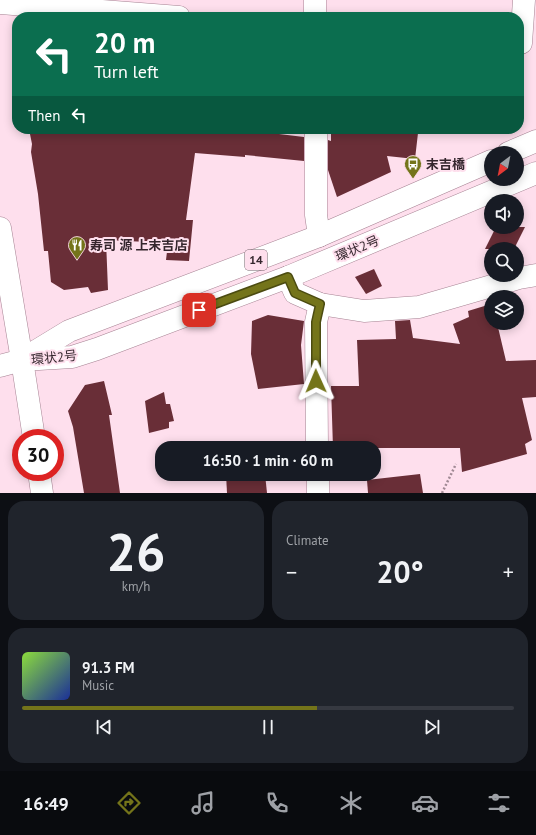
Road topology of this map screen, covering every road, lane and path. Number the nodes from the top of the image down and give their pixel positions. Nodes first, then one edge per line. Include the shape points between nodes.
1 (315, 0) edge
2 (524, 0) edge
3 (0, 3) edge
4 (115, 12) edge
5 (315, 12) edge
6 (525, 43) edge
7 (316, 134) edge
8 (536, 141) edge
9 (524, 146) edge
10 (484, 164) edge
11 (536, 173) edge
12 (0, 228) edge
13 (319, 236) junction
14 (536, 276) edge
15 (288, 277) junction
16 (320, 304) junction
17 (22, 360) junction
18 (0, 366) edge
19 (33, 429) edge
20 (317, 441) edge
21 (456, 464) dead end
22 (40, 481) edge
23 (318, 481) edge
24 (42, 493) edge
25 (318, 493) edge
26 (442, 493) edge

1 - 5 main road
2 - 6 main road
3 - 4 main road
7 - 13 main road via 316,215
8 - 9 main road
10 - 13 main road, 環状2号 / 14
11 - 15 main road, 環状2号 / 14
12 - 17 main road
13 - 17 main road, 環状2号 / 14 via 69,331
14 - 16 main road via 519,278 419,307 364,311
15 - 16 main road via 295,293
15 - 17 main road, 環状2号 / 14 via 72,357
16 - 20 main road via 316,322
17 - 18 main road, 14
17 - 19 main road
21 - 26 path
22 - 24 main road
23 - 25 main road

